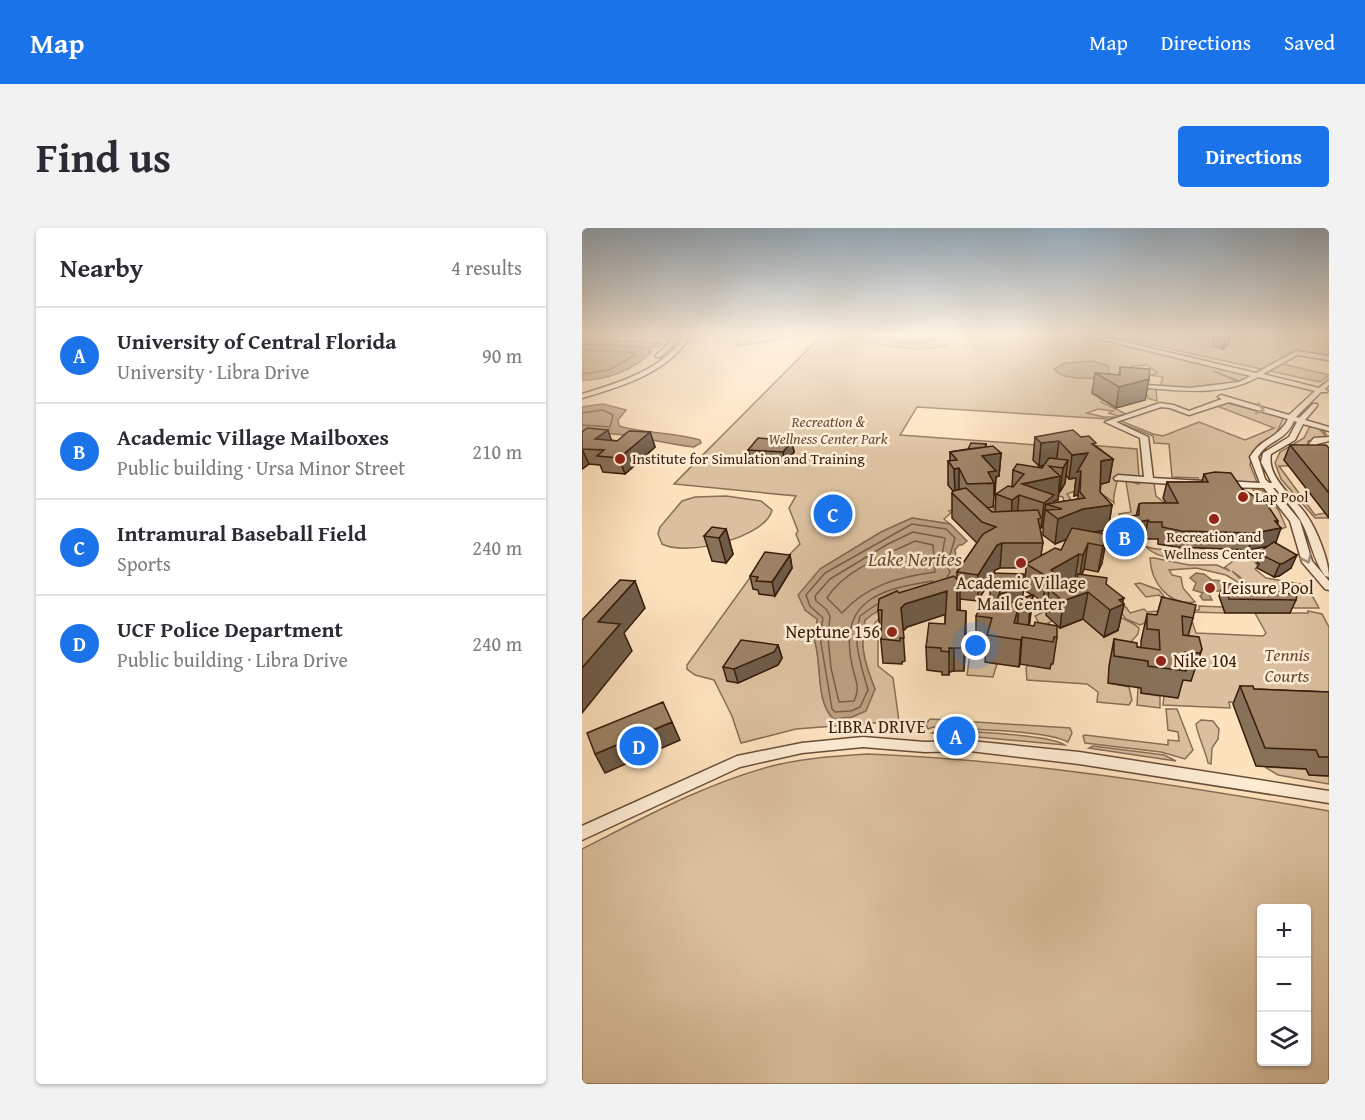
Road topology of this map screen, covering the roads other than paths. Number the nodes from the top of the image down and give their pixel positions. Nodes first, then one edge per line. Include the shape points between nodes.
1 (627, 374) edge
2 (638, 374) edge
3 (1258, 374) edge
4 (1264, 374) edge
5 (1148, 386) edge
6 (1327, 388) edge
7 (1207, 389) junction
8 (582, 394) edge
9 (1227, 400) junction
10 (1292, 417) junction
11 (1302, 421) junction
12 (1329, 429) edge
13 (1329, 434) edge
14 (1329, 439) edge
15 (1328, 461) edge
16 (1118, 478) dead end
17 (1149, 480) junction
18 (1267, 486) junction
19 (1277, 486) junction
20 (1298, 530) junction
21 (1310, 531) junction
22 (1329, 574) edge
23 (1329, 587) edge
24 (1329, 797) edge
25 (582, 833) edge

1 - 8 street
2 - 8 street
3 - 7 street via 1241,384
4 - 6 street
5 - 7 street
6 - 10 street
6 - 11 street
7 - 9 street
9 -> 10 street
9 - 17 street via 1189,413 1160,405 1109,422 1144,437
10 - 11 street
10 - 18 street via 1285,432 1256,453 1255,464
11 - 12 street
11 - 13 street
11 - 19 street via 1296,434 1265,456
14 - 15 street via 1313,444
16 - 17 street
17 - 18 street
18 - 19 street
18 - 20 street
19 - 21 street
20 - 21 street
20 -> 23 street via 1307,562
21 - 22 street via 1318,558
24 - 25 street, LIBRA DRIVE via 1079,758 970,746 863,742 802,748 737,762

